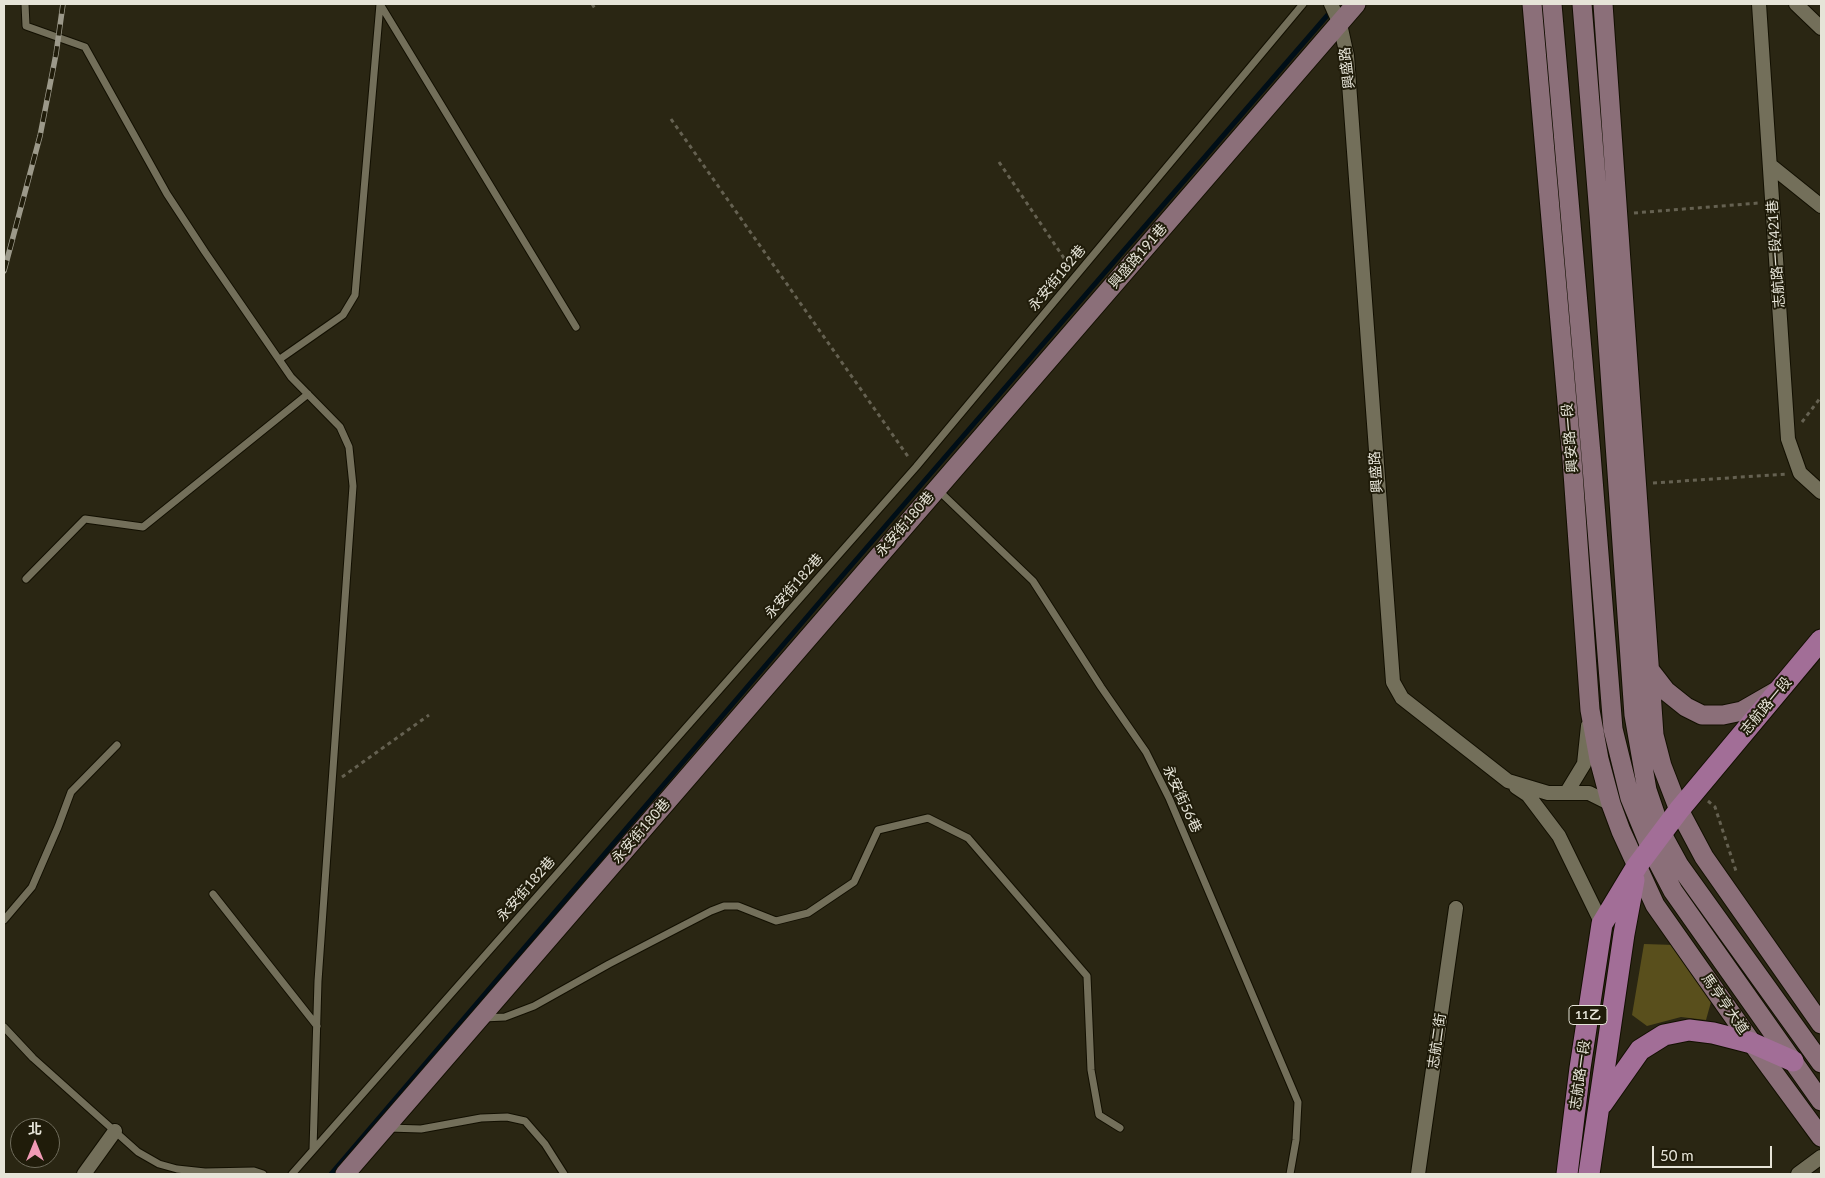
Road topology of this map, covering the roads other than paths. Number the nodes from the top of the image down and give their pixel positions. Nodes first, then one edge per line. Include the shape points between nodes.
1 (25, 4) edge
2 (1303, 4) edge
3 (1356, 4) edge
4 (1532, 4) edge
5 (1552, 4) edge
6 (1582, 4) edge
7 (1603, 4) edge
8 (1759, 4) edge
9 (1796, 4) edge
10 (1336, 13) edge
11 (1821, 28) edge
12 (1770, 165) junction
13 (1821, 206) edge
14 (1608, 214) junction
15 (1570, 218) junction
16 (1551, 220) junction
17 (576, 327) dead end
18 (280, 359) junction
19 (308, 394) junction
20 (1636, 484) junction
21 (1617, 485) junction
22 (1594, 487) junction
23 (936, 488) junction
24 (1574, 488) junction
25 (1821, 492) edge
26 (26, 579) dead end
27 (1821, 640) edge
28 (1630, 650) junction
29 (1649, 669) junction
30 (1779, 690) junction
31 (1590, 710) junction
32 (117, 744) dead end
33 (1508, 781) junction
34 (1567, 792) junction
35 (1611, 804) junction
36 (1679, 810) junction
37 (1657, 841) junction
38 (1637, 866) junction
39 (213, 894) dead end
40 (1456, 908) dead end
41 (4, 920) edge
42 (1602, 924) junction
43 (478, 1019) junction
44 (1821, 1024) edge
45 (317, 1026) junction
46 (4, 1028) edge
47 (1752, 1043) junction
48 (1792, 1060) junction
49 (1821, 1063) edge
50 (1821, 1101) edge
51 (1598, 1108) junction
52 (385, 1128) junction
53 (1120, 1128) dead end
54 (115, 1131) junction
55 (1821, 1137) edge
56 (313, 1149) junction
57 (1821, 1157) edge
58 (84, 1174) edge
59 (263, 1174) edge
60 (292, 1174) edge
61 (345, 1174) edge
62 (564, 1174) edge
63 (1290, 1174) edge
64 (1418, 1174) edge
65 (1567, 1174) edge
66 (1589, 1174) edge
67 (1798, 1174) edge

1 - 18 lane via 26,26 85,47 167,194
2 - 56 lane, 永安街182巷 via 916,466
3 - 10 street, 興盛路191巷
4 - 16 street, 興安路一段
5 - 15 street, 興安路一段
6 - 14 street
7 - 14 street
8 - 12 street, 志航路一段421巷
9 - 11 street
10 - 23 street, 興盛路191巷
10 - 33 street, 興盛路 via 1347,56 1392,682 1402,698
12 - 13 street
12 - 25 street, 志航路一段421巷 via 1788,439 1800,473
14 - 20 street
14 - 21 street
15 - 16 street
15 - 22 street, 興安路一段
16 - 24 street, 興安路一段
17 - 18 lane via 380,4 356,295 343,315
18 - 19 lane
19 - 26 lane via 143,527 85,519
19 - 45 lane via 340,427 349,448 353,486
20 - 21 street
20 - 29 street
21 - 28 street
22 - 24 street
22 - 37 street, 興安路一段 via 1613,729 1630,798
23 - 43 street, 永安街180巷
23 - 63 lane, 永安街56巷 via 1032,581 1146,752 1169,798 1298,1102
24 - 31 street, 興安路一段
27 - 30 main road, 志航路一段 / 11乙
28 - 29 street
28 - 37 street via 1640,758
29 - 30 street via 1666,691 1702,715 1742,711
29 - 36 street via 1654,735
30 - 36 main road, 志航路一段 / 11乙
31 - 34 street via 1584,764
31 - 35 street, 興安路一段 via 1598,759
32 - 41 lane via 71,792 32,887
33 - 34 street, 興盛路 via 1548,793
33 - 42 street via 1528,795 1559,836
34 - 35 street, 興盛路 via 1589,793
35 - 38 street, 興安路一段
36 - 37 main road, 志航路一段 / 11乙
36 - 44 street via 1704,857
37 - 38 main road, 志航路一段 / 11乙
37 - 48 street, 馬亨亨大道 via 1673,891
37 - 49 street via 1679,865
38 - 42 main road, 志航路一段 / 11乙
38 - 47 street, 馬亨亨大道 via 1655,905
38 - 51 main road, 志航路一段 / 11乙
39 - 45 lane
40 - 64 street, 志航二街
42 - 65 main road, 志航路一段 / 11乙
43 - 52 street, 永安街180巷
43 - 53 lane via 504,1017 534,1006 724,906 738,906 776,921 808,913 854,882 878,830 928,818 968,838 1086,976 1091,1070 1099,1115
45 - 56 lane
46 - 54 lane
47 - 48 main road
47 - 51 main road via 1713,1032 1689,1030 1664,1035 1640,1050
47 - 55 street, 馬亨亨大道
48 - 50 street, 馬亨亨大道
51 - 66 main road, 志航路一段 / 11乙
52 - 61 street, 永安街180巷
52 - 62 lane via 421,1129 480,1118 507,1117 525,1121
54 - 58 street
54 - 59 lane via 138,1152 159,1164 205,1172 254,1171
56 - 60 lane, 永安街182巷
57 - 67 street

